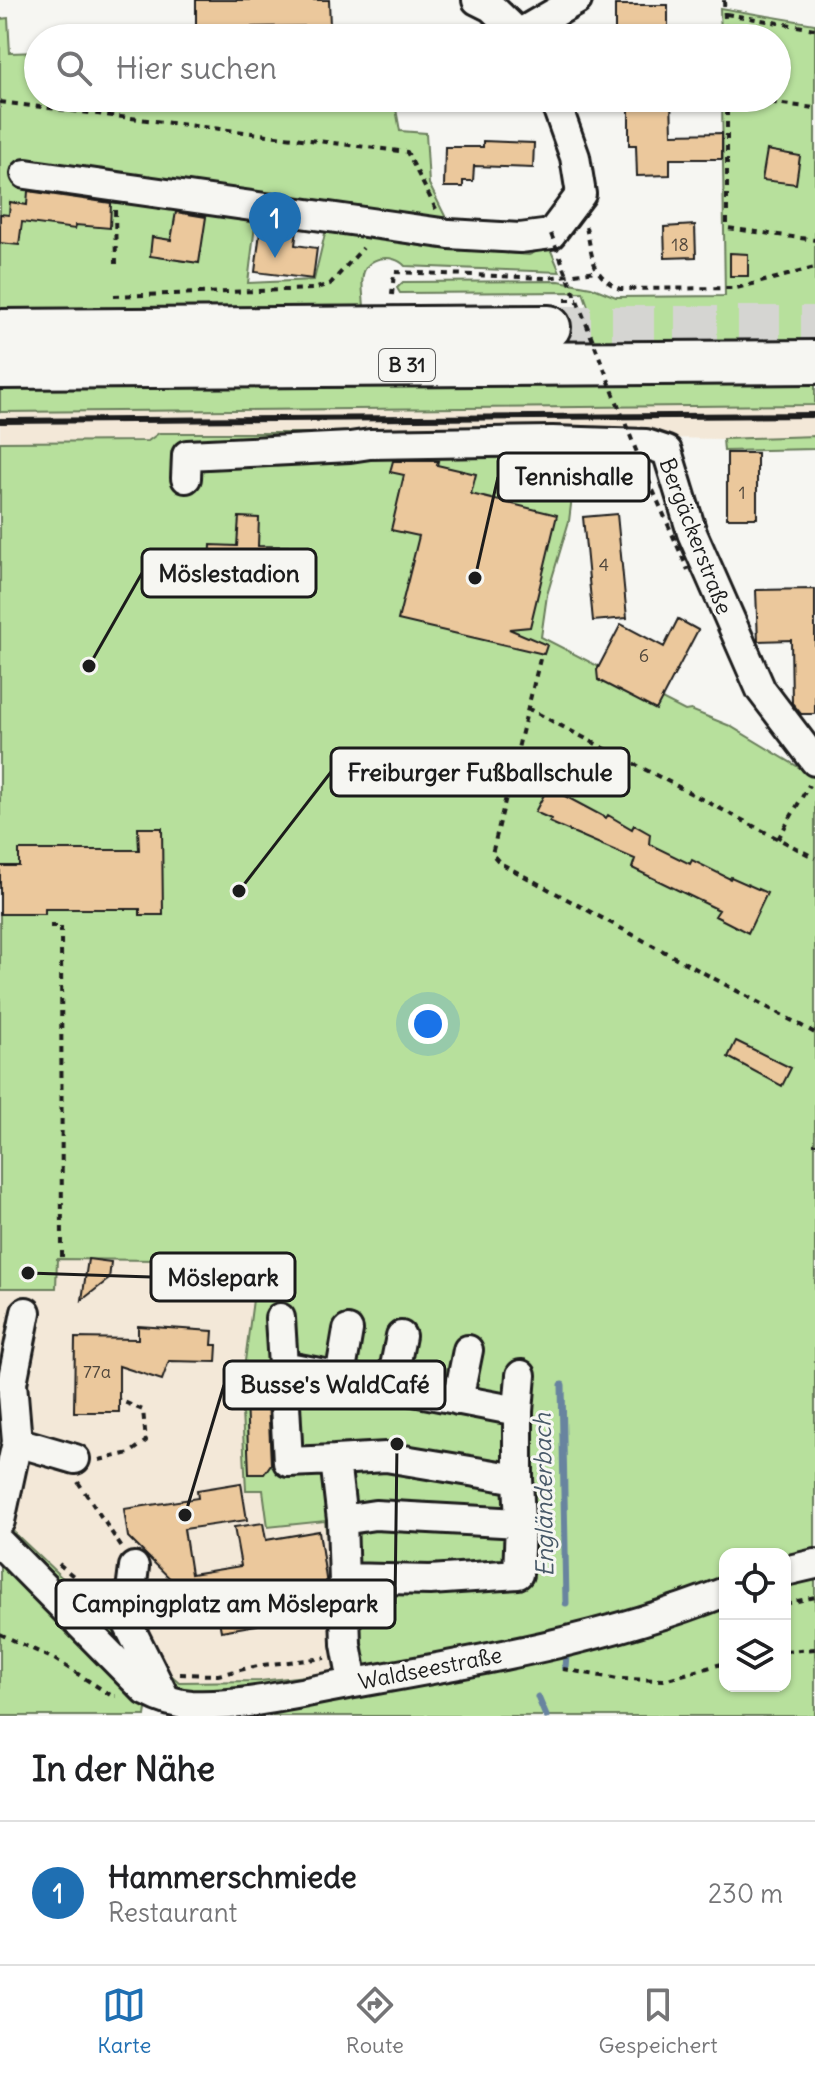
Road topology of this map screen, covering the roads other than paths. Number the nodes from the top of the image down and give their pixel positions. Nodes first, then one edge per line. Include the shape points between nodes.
1 (477, 0) edge
2 (577, 0) edge
3 (509, 24) edge
4 (540, 24) edge
5 (559, 112) edge
6 (26, 174) dead end
7 (564, 309) tunnel mouth
8 (0, 331) edge
9 (815, 362) edge
10 (0, 367) edge
11 (186, 478) dead end
12 (815, 761) edge
13 (26, 1312) dead end
14 (280, 1318) dead end
15 (348, 1330) dead end
16 (401, 1336) dead end
17 (468, 1350) dead end
18 (283, 1366) junction
19 (521, 1375) dead end
20 (340, 1377) junction
21 (391, 1387) junction
22 (458, 1400) junction
23 (518, 1411) junction
24 (17, 1442) junction
25 (75, 1459) road end
26 (335, 1460) junction
27 (518, 1479) junction
28 (342, 1520) junction
29 (0, 1521) edge
30 (520, 1523) junction
31 (0, 1543) edge
32 (815, 1564) edge
33 (134, 1567) road end
34 (791, 1570) edge
35 (344, 1578) junction
36 (719, 1594) edge
37 (353, 1683) junction
38 (172, 1703) edge

1 - 3 street
2 - 4 street
5 - 6 street via 581,194 551,234 520,238 376,225
7 - 8 highway, B 31
9 - 10 highway, B 31
11 - 12 street, Bergäckerstraße via 187,455 370,444 552,441 646,444 667,451 696,542 761,690
13 - 24 street via 12,1383
14 - 18 street
15 - 20 street
16 - 21 street
17 - 22 street
18 - 20 street
18 - 26 street via 288,1462
19 - 23 street
20 - 21 street
21 - 22 street
22 - 23 street
23 - 27 street
24 - 25 street
24 - 29 street
26 - 27 street via 386,1457
26 - 28 street
27 - 30 street
28 - 30 street via 375,1515
28 - 35 street
30 - 35 street via 518,1574
31 - 38 street
32 - 34 street
33 - 38 street via 127,1622
35 - 37 street
36 - 37 street, Waldseestraße via 588,1636
37 - 38 street, Waldseestraße via 230,1704

